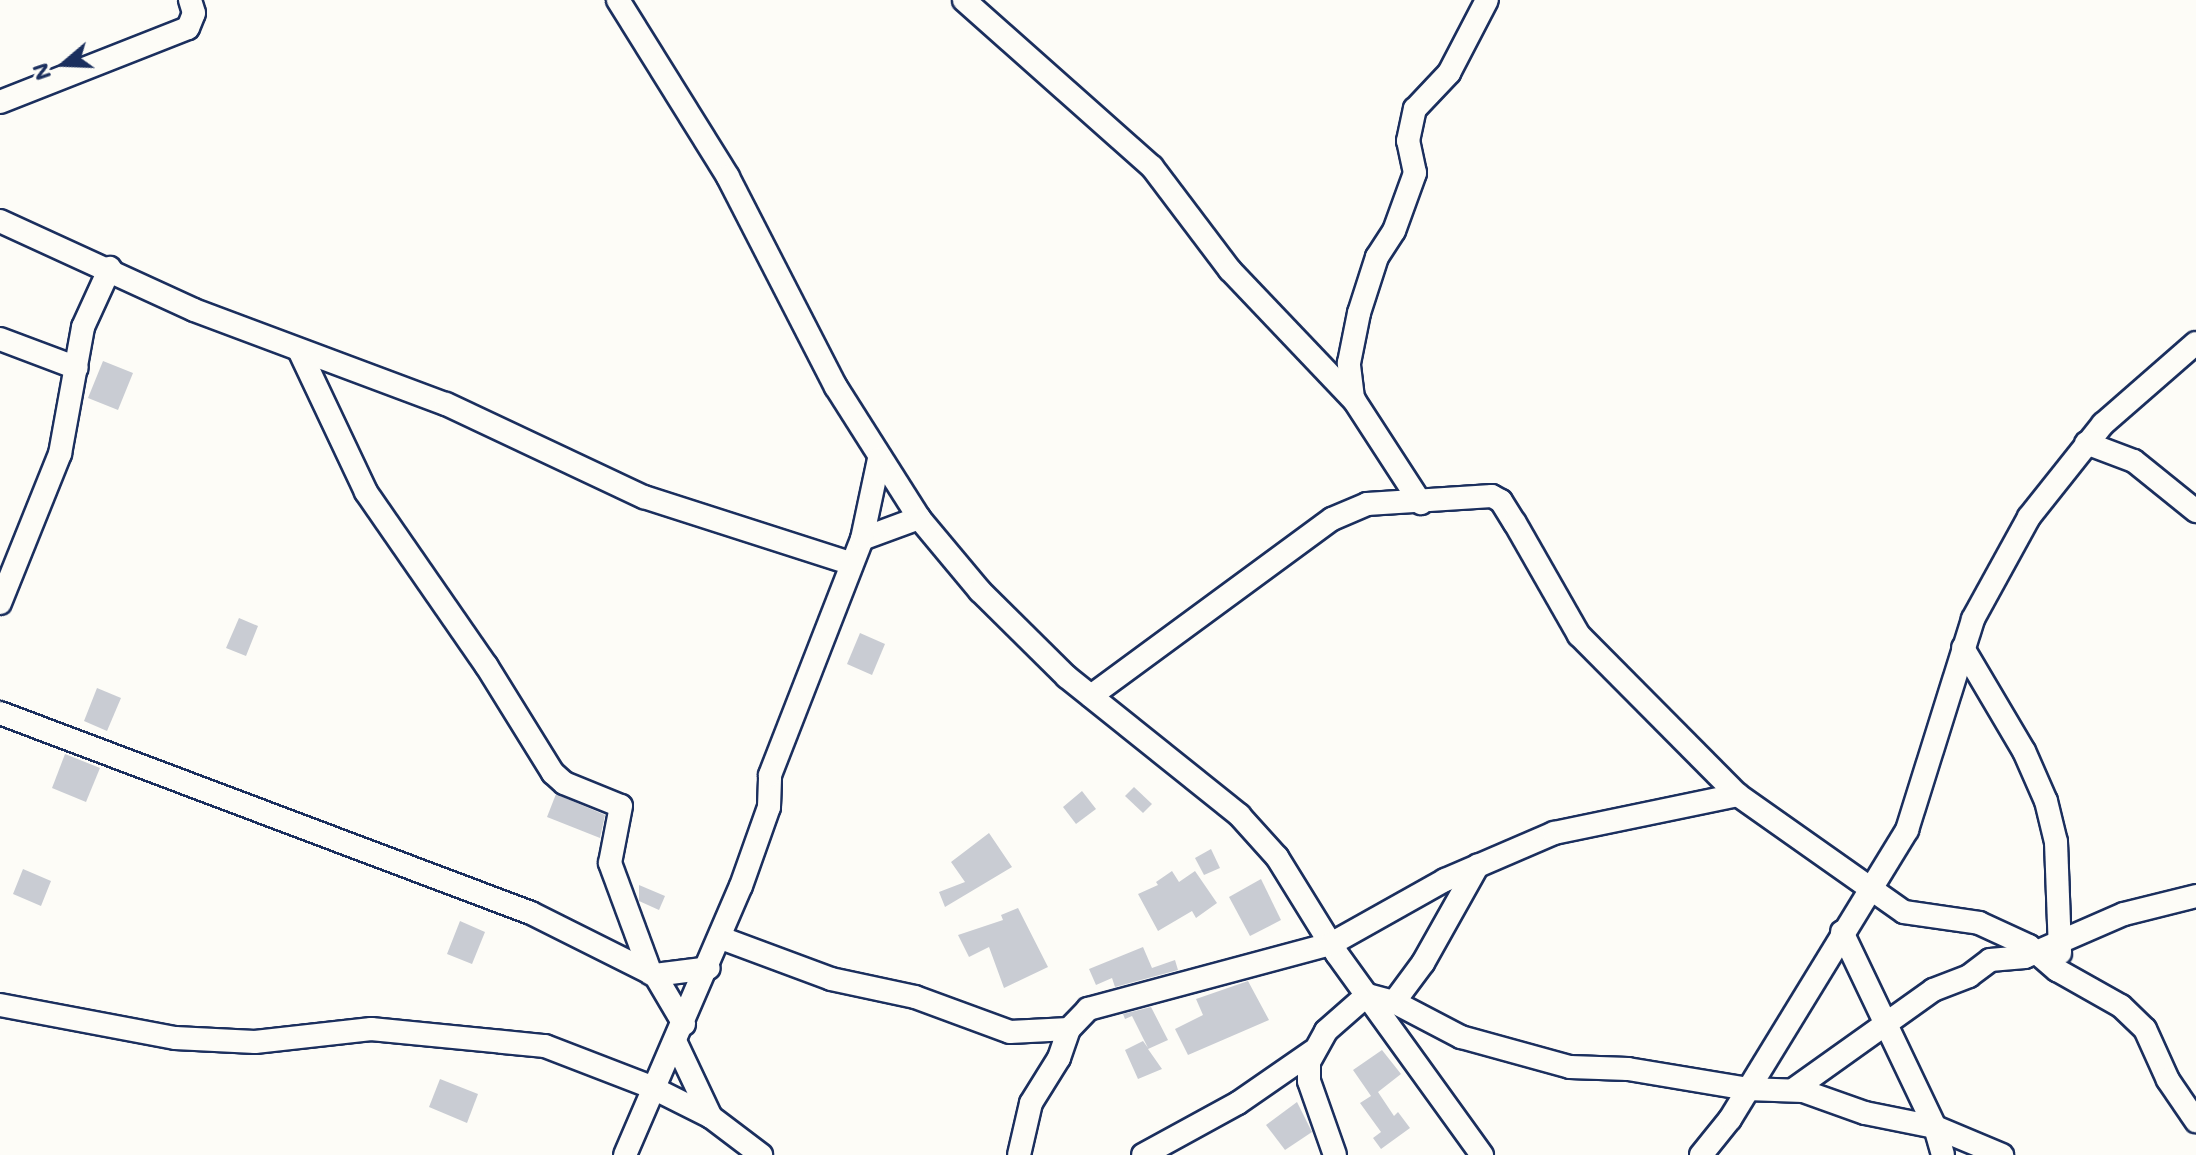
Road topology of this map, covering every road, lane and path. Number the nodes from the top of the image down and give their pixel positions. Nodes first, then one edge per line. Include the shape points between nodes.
1 (190, 0) edge
2 (618, 0) edge
3 (964, 0) edge
4 (1487, 0) edge
5 (0, 102) edge
6 (0, 221) edge
7 (110, 268) junction
8 (0, 339) edge
9 (2196, 343) edge
10 (299, 350) junction
11 (77, 368) junction
12 (1353, 398) junction
13 (2086, 443) junction
14 (879, 459) junction
15 (1421, 503) junction
16 (2196, 511) edge
17 (919, 518) junction
18 (862, 539) junction
19 (850, 563) junction
20 (0, 603) edge
21 (1963, 648) junction
22 (1091, 696) junction
23 (0, 713) edge
24 (1738, 795) junction
25 (1478, 865) junction
26 (1871, 890) junction
27 (2196, 896) edge
28 (1842, 932) junction
29 (721, 938) junction
30 (2063, 941) junction
31 (1331, 944) junction
32 (2037, 952) junction
33 (709, 968) junction
34 (2057, 970) junction
35 (653, 974) junction
36 (1367, 995) junction
37 (1394, 1002) junction
38 (0, 1005) edge
39 (1886, 1022) junction
40 (1069, 1029) junction
41 (680, 1032) junction
42 (1313, 1051) junction
43 (651, 1087) junction
44 (1747, 1089) junction
45 (1793, 1090) junction
46 (711, 1117) junction
47 (2196, 1121) edge
48 (1935, 1127) junction
49 (1149, 1154) edge
50 (625, 1155) edge
51 (761, 1155) edge
52 (1019, 1155) edge
53 (1335, 1155) edge
54 (1482, 1155) edge
55 (1701, 1155) edge
56 (1943, 1155) edge
57 (2002, 1155) edge

1 - 5 street via 194,13 188,28
2 - 14 street via 728,177
3 - 12 street via 1152,167 1230,270
4 - 12 street via 1449,73 1415,109 1408,141 1415,173 1394,231 1377,257 1359,313 1349,363
6 - 7 street
7 - 10 street via 194,310
7 - 11 street via 83,327
8 - 11 street
9 - 13 street
10 - 19 street via 446,404 644,497
10 - 35 street via 366,492 486,665 553,773 564,783 621,806 610,863
11 - 20 street via 60,454
12 - 15 street
13 - 16 street via 2134,461
13 - 21 street via 2029,517 1987,590
14 - 17 street
14 - 18 street
15 - 22 street via 1367,504 1332,519
15 - 24 street via 1492,496 1501,501 1579,635
17 - 18 street
17 - 22 street via 980,591
18 - 19 street
19 - 29 street via 828,636 770,775 769,807
21 - 26 street via 1907,830
21 - 30 street via 2024,751 2046,801 2056,842
22 - 31 street via 1239,815 1277,857
23 - 35 street via 531,913
24 - 25 street via 1554,833
24 - 26 street
25 - 31 street
25 - 37 street via 1423,963
26 - 28 street
26 - 32 street via 1919,918 1979,923
27 - 30 street via 2124,914
28 - 39 street
28 - 44 street
29 - 33 street
29 - 40 street via 831,979 915,997 1010,1032
30 - 32 street
30 - 34 street
31 - 36 street
31 - 40 street via 1088,1009
32 - 34 street
32 - 39 street via 1990,960
33 - 35 street
33 - 41 street
34 - 47 street via 2121,1006 2145,1029 2168,1080
35 - 41 street
36 - 37 street
36 - 42 street via 1326,1031
36 - 54 street
37 - 44 street via 1461,1037 1570,1067 1628,1069
38 - 43 street via 175,1038 255,1042 371,1029 472,1036 545,1046
39 - 45 street
39 - 48 street
40 - 52 street via 1059,1058 1031,1103
41 - 43 street
41 - 46 street
42 - 49 street via 1238,1103
42 - 53 street via 1309,1081
43 - 46 street
43 - 50 street
44 - 45 street
44 - 55 street
45 - 48 street via 1865,1113
46 - 51 street
48 - 56 street
48 - 57 street

